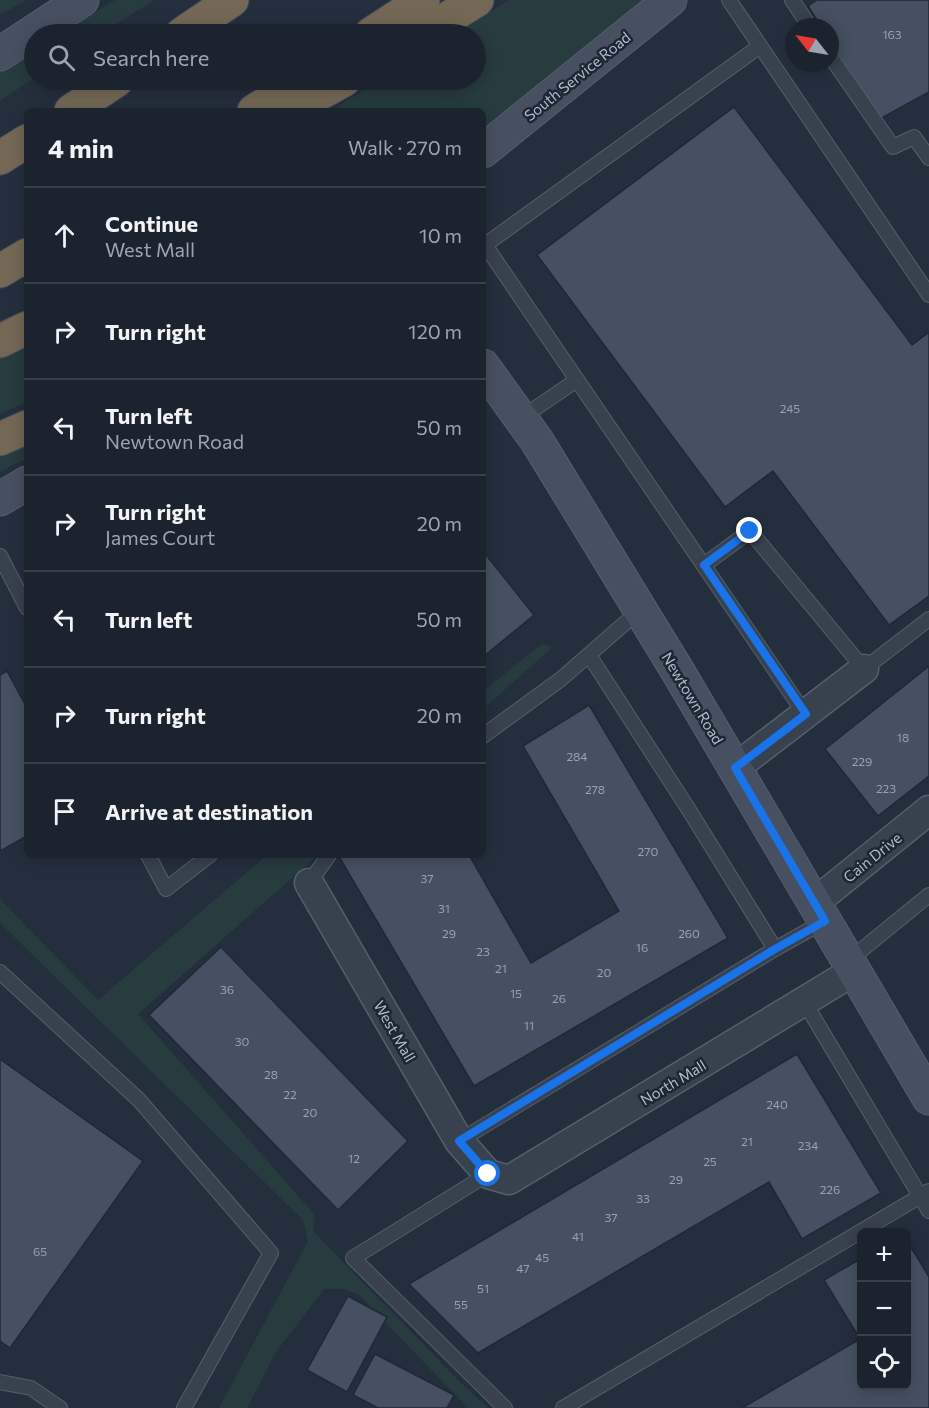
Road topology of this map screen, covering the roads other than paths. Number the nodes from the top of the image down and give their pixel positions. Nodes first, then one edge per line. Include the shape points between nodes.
1 (82, 0) edge
2 (232, 0) edge
3 (423, 0) edge
4 (477, 0) edge
5 (670, 0) edge
6 (729, 0) edge
7 (792, 0) edge
8 (804, 18) edge
9 (46, 24) edge
10 (197, 24) edge
11 (386, 24) edge
12 (439, 24) edge
13 (24, 38) edge
14 (760, 46) junction
15 (0, 54) edge
16 (839, 69) edge
17 (102, 90) edge
18 (287, 90) edge
19 (326, 90) edge
20 (75, 108) edge
21 (259, 108) edge
22 (293, 108) edge
23 (24, 143) edge
24 (486, 149) edge
25 (0, 158) edge
26 (929, 158) edge
27 (486, 244) edge
28 (486, 246) edge
29 (24, 257) edge
30 (0, 271) edge
31 (929, 295) edge
32 (24, 329) edge
33 (0, 341) edge
34 (486, 370) edge
35 (577, 380) junction
36 (521, 418) junction
37 (24, 428) edge
38 (0, 439) edge
39 (24, 485) edge
40 (0, 499) edge
41 (0, 556) edge
42 (704, 565) junction
43 (24, 602) edge
44 (640, 610) junction
45 (929, 619) edge
46 (589, 655) junction
47 (864, 669) junction
48 (806, 714) junction
49 (486, 734) edge
50 (735, 768) junction
51 (929, 810) edge
52 (150, 858) edge
53 (206, 858) edge
54 (327, 858) edge
55 (309, 883) joint
56 (929, 895) edge
57 (820, 912) junction
58 (775, 949) junction
59 (851, 966) junction
60 (0, 972) edge
61 (805, 1003) junction
62 (929, 1098) edge
63 (459, 1141) junction
64 (488, 1174) junction
65 (924, 1194) edge
66 (929, 1211) edge
67 (0, 1382) edge
68 (60, 1408) edge
69 (184, 1408) edge
70 (505, 1408) edge
71 (563, 1408) edge

1 - 9 street
2 - 10 highway
3 - 11 highway
4 - 12 highway
5 - 24 street, South Service Road
6 - 14 lane
7 - 8 lane
13 - 15 street
14 - 27 lane
14 - 31 lane
16 - 26 lane via 893,147 914,137
17 - 20 highway
18 - 21 highway
19 - 22 highway
23 - 25 highway
28 - 35 lane
29 - 30 highway
32 - 33 highway
34 - 36 street, Newtown Road
35 - 36 lane
35 - 42 lane
36 - 44 street, Newtown Road
37 - 38 highway
39 - 40 street
41 - 43 lane
42 - 47 lane via 750,531
42 - 48 lane
44 - 46 lane
44 - 50 street, Newtown Road
45 - 47 lane
46 - 49 lane
46 - 58 lane
47 - 48 street
48 - 50 street
50 - 57 street, Newtown Road
51 - 57 street, Cain Drive
52 - 53 lane via 166,889
54 - 55 lane
55 - 63 street, West Mall
56 - 59 lane
57 - 58 lane
57 - 59 street, Newtown Road
58 - 63 lane
59 - 61 street, North Mall
59 - 62 street, Newtown Road
60 - 69 lane via 140,1100 271,1253
61 - 64 street, North Mall via 508,1180
61 - 65 lane
63 - 64 street, West Mall
64 - 70 lane via 353,1258
65 - 66 lane
65 - 71 lane
67 - 68 lane via 32,1388

